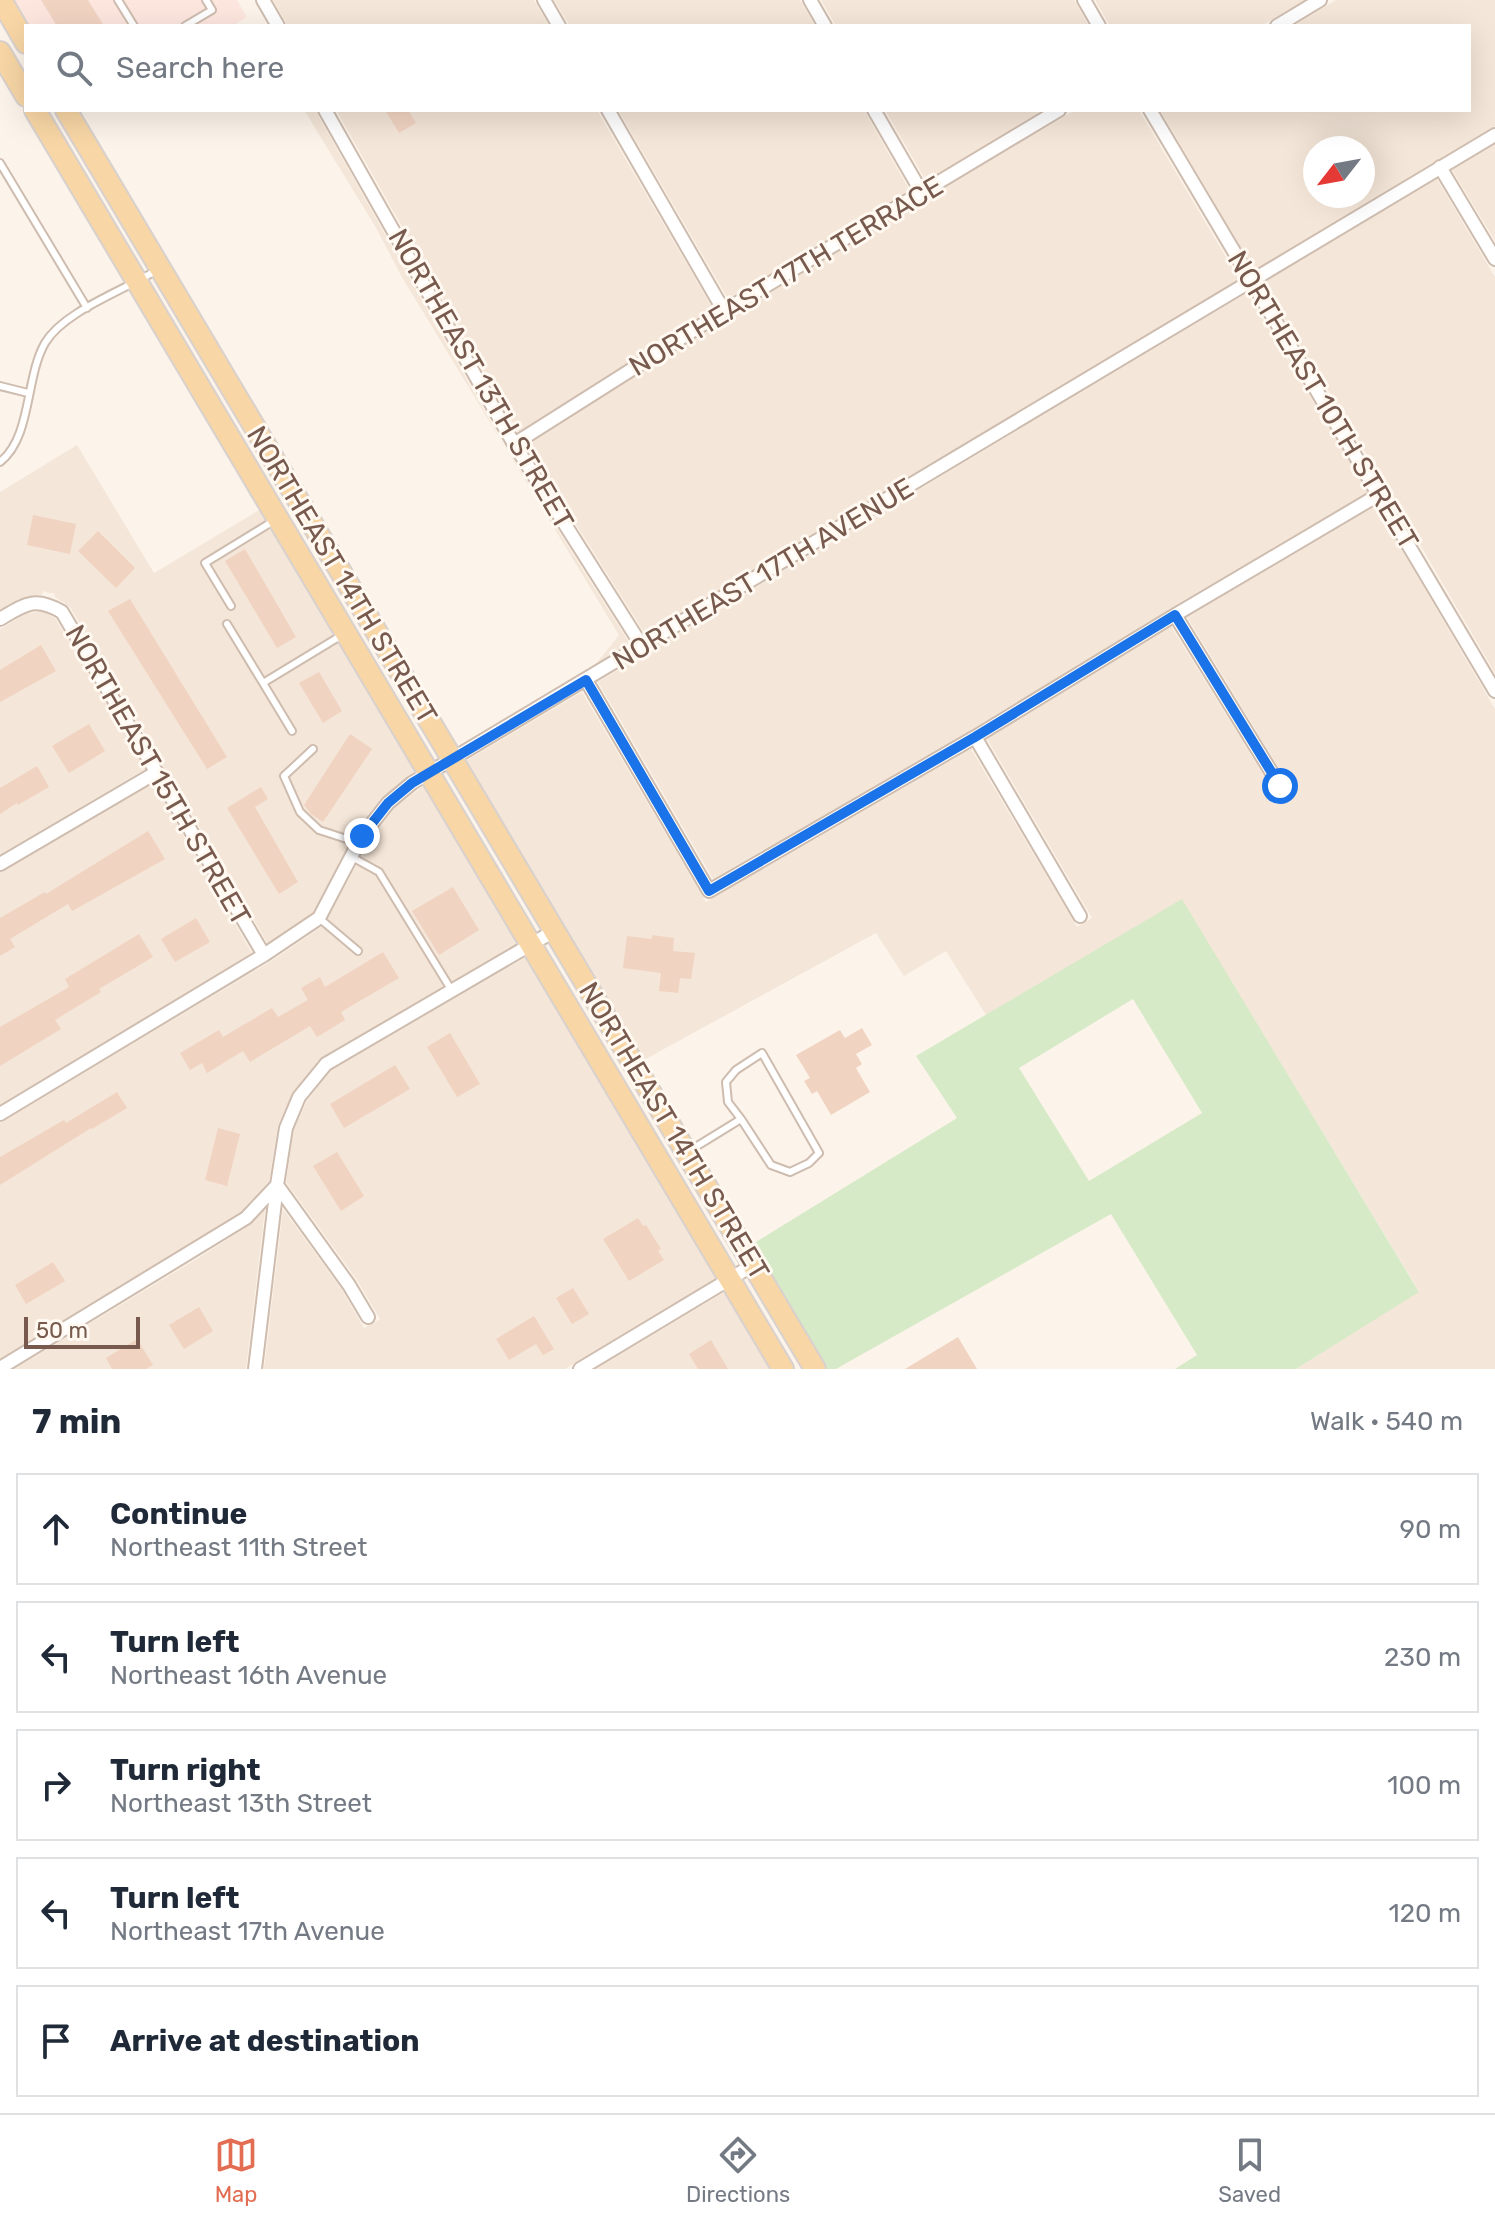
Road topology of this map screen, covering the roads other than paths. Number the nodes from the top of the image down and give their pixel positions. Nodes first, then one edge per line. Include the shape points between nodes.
1 (1, 0) edge
2 (118, 0) edge
3 (206, 0) edge
4 (263, 0) edge
5 (544, 0) edge
6 (810, 0) edge
7 (1084, 0) edge
8 (1320, 0) edge
9 (133, 24) edge
10 (188, 24) edge
11 (277, 24) edge
12 (558, 24) edge
13 (824, 24) edge
14 (1098, 24) edge
15 (1280, 24) edge
16 (24, 40) edge
17 (0, 52) edge
18 (24, 93) edge
19 (36, 112) edge
20 (67, 112) edge
21 (326, 112) edge
22 (609, 112) edge
23 (875, 112) edge
24 (1056, 112) edge
25 (1151, 112) edge
26 (1495, 135) edge
27 (0, 163) edge
28 (1440, 167) junction
29 (922, 193) junction
30 (1495, 259) edge
31 (160, 269) junction
32 (1251, 281) junction
33 (137, 283) junction
34 (87, 308) junction
35 (724, 311) junction
36 (0, 386) edge
37 (28, 393) junction
38 (514, 444) junction
39 (0, 462) edge
40 (1380, 494) junction
41 (277, 518) junction
42 (231, 606) dead end
43 (1175, 615) junction
44 (0, 619) edge
45 (227, 624) dead end
46 (345, 633) junction
47 (642, 646) junction
48 (586, 680) junction
49 (263, 683) junction
50 (1495, 691) edge
51 (292, 731) dead end
52 (975, 737) junction
53 (313, 749) dead end
54 (452, 759) junction
55 (157, 772) junction
56 (428, 773) junction
57 (1280, 786) dead end
58 (359, 843) junction
59 (352, 857) junction
60 (0, 864) edge
61 (1080, 916) dead end
62 (319, 918) junction
63 (554, 931) junction
64 (531, 945) junction
65 (358, 951) dead end
66 (264, 955) junction
67 (452, 991) junction
68 (0, 1114) edge
69 (741, 1119) junction
70 (686, 1153) junction
71 (277, 1185) junction
72 (753, 1265) junction
73 (730, 1279) junction
74 (368, 1317) dead end
75 (0, 1368) edge
76 (255, 1369) edge
77 (580, 1369) edge
78 (783, 1369) edge
79 (815, 1369) edge

1 - 16 main road
2 - 9 lane
3 - 10 lane via 212,10
4 - 11 street
5 - 12 street
6 - 13 street
7 - 14 street
8 - 15 street
17 - 18 main road
19 - 33 main road, NORTHEAST 14TH STREET
20 - 31 main road, NORTHEAST 14TH STREET
21 - 38 street, NORTHEAST 13TH STREET
22 - 35 street
23 - 29 street
24 - 29 street, NORTHEAST 17TH TERRACE
25 - 32 street, NORTHEAST 10TH STREET
26 - 28 street, NORTHEAST 17TH AVENUE
27 - 34 lane
28 - 30 street
28 - 32 street, NORTHEAST 17TH AVENUE
29 - 35 street, NORTHEAST 17TH TERRACE
31 - 33 lane
31 - 54 main road, NORTHEAST 14TH STREET
32 - 40 street, NORTHEAST 10TH STREET
32 - 47 street, NORTHEAST 17TH AVENUE
33 - 34 lane
33 - 41 main road, NORTHEAST 14TH STREET
34 - 37 lane via 56,329 45,344
35 - 38 street, NORTHEAST 17TH TERRACE
36 - 37 lane
37 - 39 lane via 22,424
38 - 47 street, NORTHEAST 13TH STREET
40 - 43 street
40 - 50 street, NORTHEAST 10TH STREET
41 - 42 lane via 205,563
41 - 46 main road, NORTHEAST 14TH STREET
43 - 52 street
43 - 57 street
44 - 55 street, NORTHEAST 15TH STREET via 23,606 46,602 62,612
45 - 49 lane
46 - 49 lane
46 - 56 main road, NORTHEAST 14TH STREET
47 - 48 street, NORTHEAST 17TH AVENUE
48 - 52 street via 709,891
48 - 54 street, NORTHEAST 17TH AVENUE
49 - 51 lane
52 - 61 street
53 - 58 lane via 284,776 300,812 319,830
54 - 56 street, NORTHEAST 17TH AVENUE
54 - 63 main road, NORTHEAST 14TH STREET
55 - 60 street
55 - 66 street, NORTHEAST 15TH STREET
56 - 58 street, NORTHEAST 17TH AVENUE via 388,803
56 - 64 main road, NORTHEAST 14TH STREET
58 - 59 street, NORTHEAST 17TH AVENUE
59 - 62 street, NORTHEAST 17TH AVENUE
59 - 67 lane via 379,872
62 - 65 lane
62 - 66 street, NORTHEAST 17TH AVENUE
63 - 64 street
63 - 70 main road, NORTHEAST 14TH STREET
64 - 67 street
64 - 73 main road, NORTHEAST 14TH STREET
66 - 68 street, NORTHEAST 17TH AVENUE
67 - 71 street via 326,1064 299,1097 286,1128
69 - 69 lane via 728,1102 726,1082 762,1053 819,1153 790,1172 771,1165
69 - 70 lane
70 - 72 main road, NORTHEAST 14TH STREET
71 - 74 street
71 - 75 street via 246,1218
71 - 76 street
72 - 73 street
72 - 79 main road, NORTHEAST 14TH STREET
73 - 77 street
73 - 78 main road, NORTHEAST 14TH STREET

